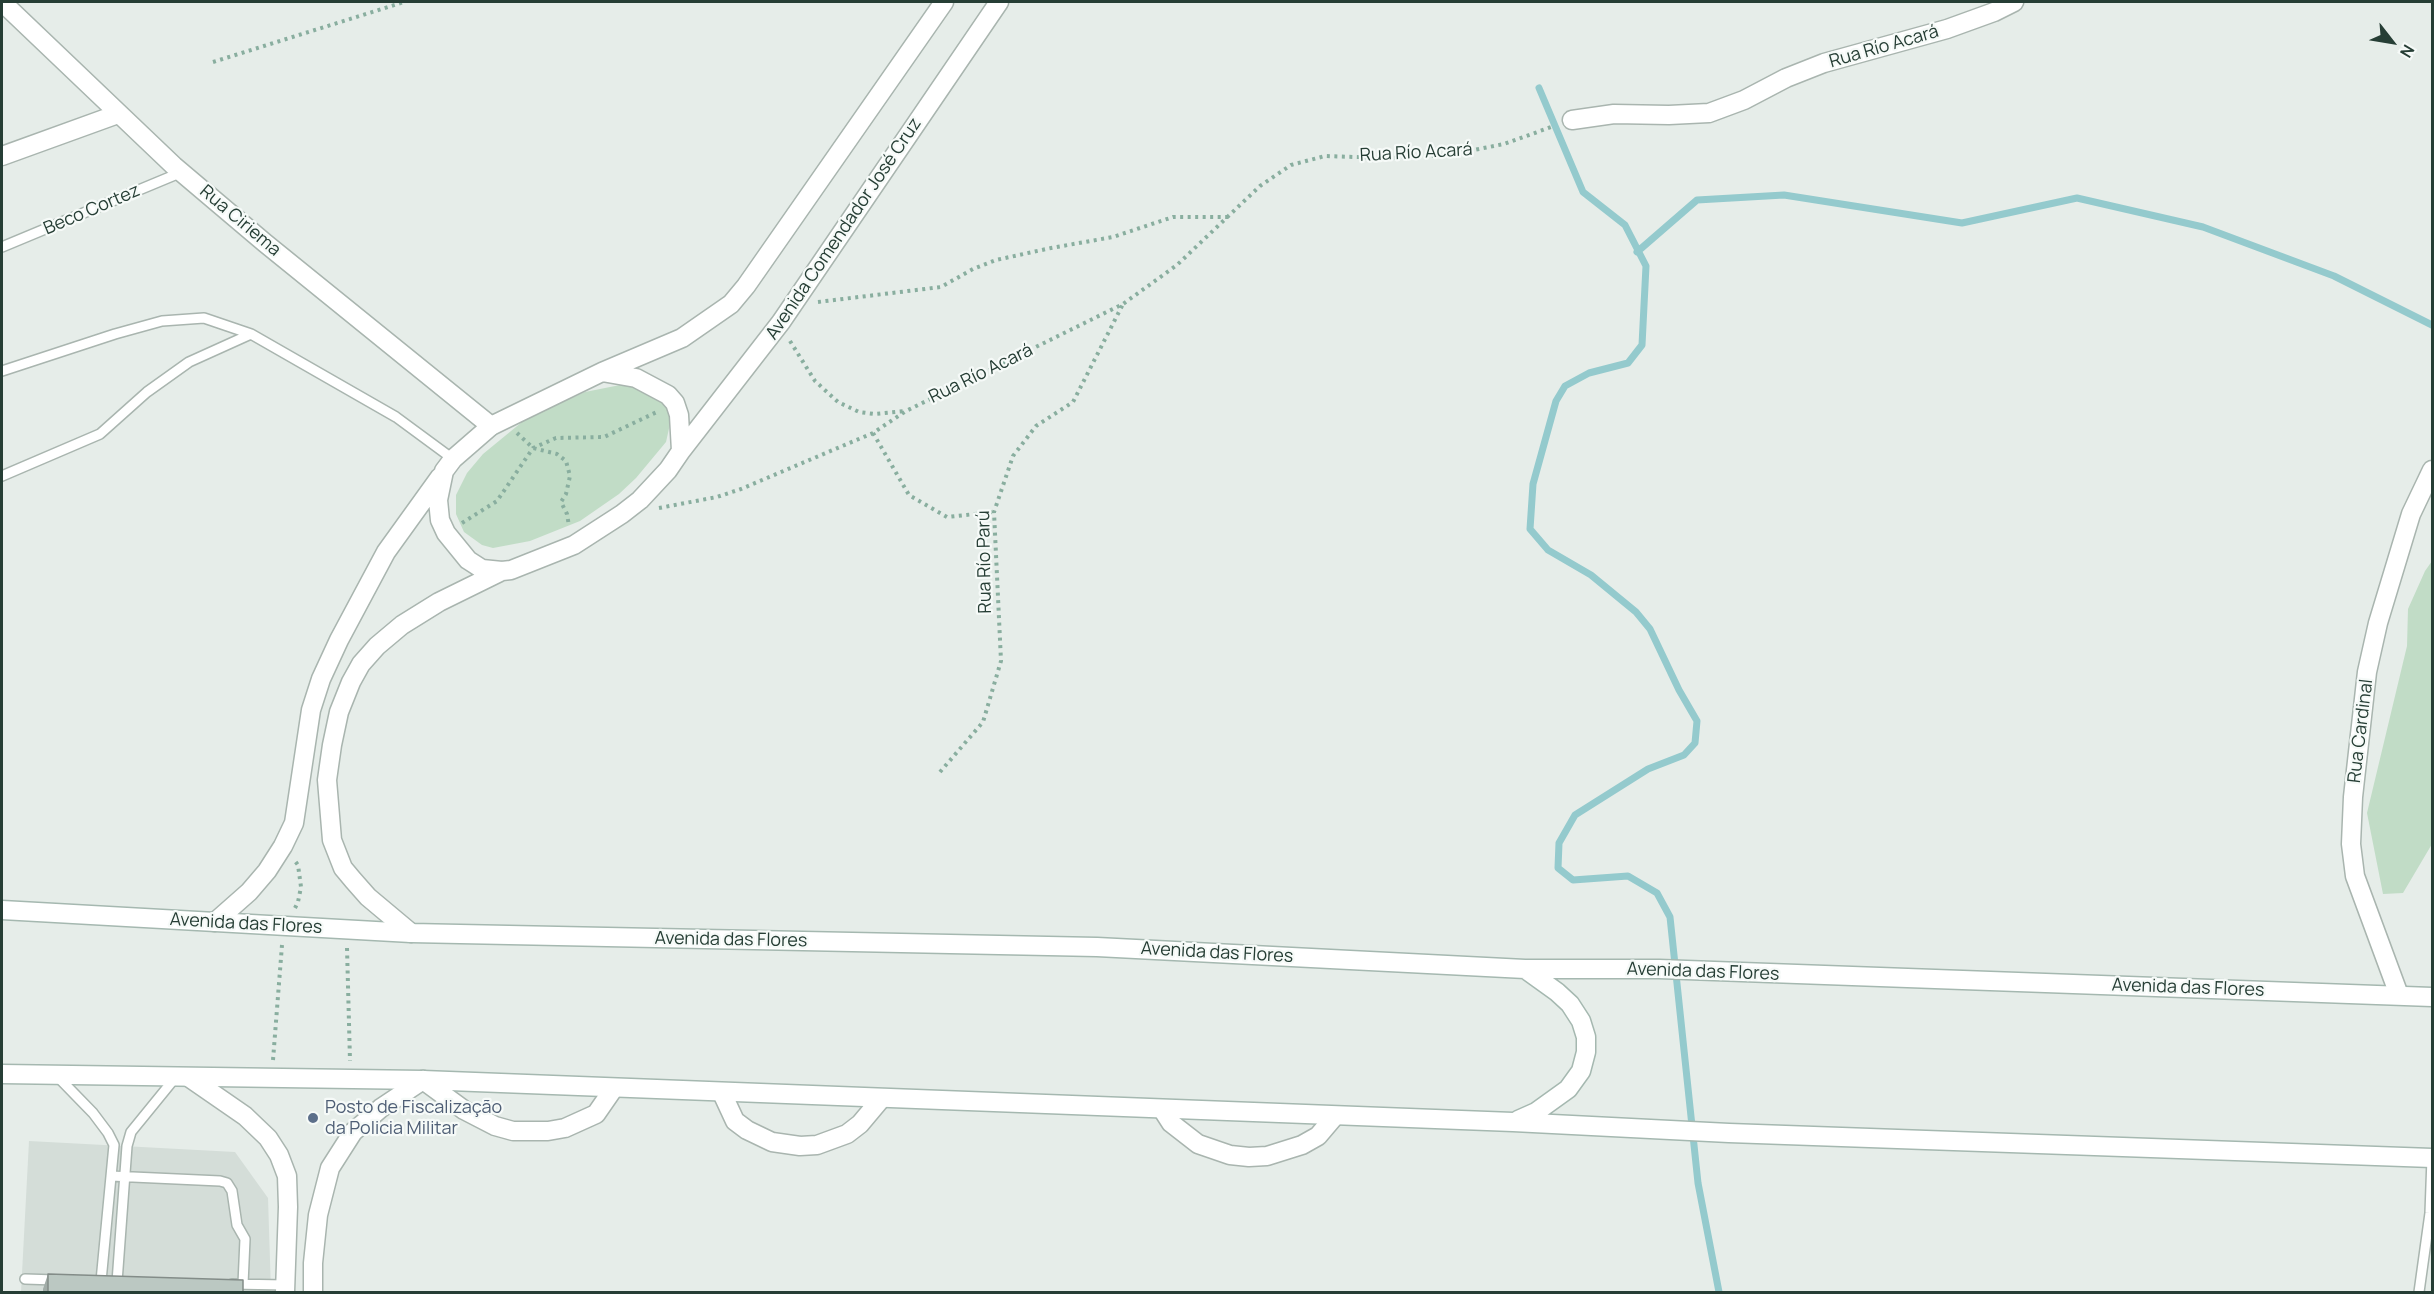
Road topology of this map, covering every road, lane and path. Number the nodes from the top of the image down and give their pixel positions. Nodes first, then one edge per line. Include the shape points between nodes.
1 (2, 2) edge
2 (404, 2) edge
3 (944, 2) edge
4 (999, 2) edge
5 (2014, 2) edge
6 (213, 62) dead end
7 (118, 114) junction
8 (1572, 120) joint
9 (2, 156) edge
10 (182, 172) junction
11 (1230, 217) junction
12 (2, 247) edge
13 (1124, 304) junction
14 (792, 306) junction
15 (781, 322) junction
16 (251, 334) junction
17 (2, 370) edge
18 (602, 372) junction
19 (675, 404) junction
20 (906, 411) junction
21 (497, 423) junction
22 (873, 433) junction
23 (533, 448) junction
24 (681, 451) junction
25 (449, 465) junction
26 (2433, 470) edge
27 (2, 476) edge
28 (657, 509) dead end
29 (994, 512) junction
30 (446, 533) junction
31 (574, 545) junction
32 (502, 571) junction
33 (940, 772) dead end
34 (283, 846) junction
35 (2, 910) edge
36 (215, 922) junction
37 (283, 926) junction
38 (346, 930) junction
39 (411, 933) junction
40 (1525, 969) junction
41 (2399, 995) junction
42 (2433, 997) edge
43 (2, 1074) edge
44 (56, 1075) junction
45 (182, 1078) junction
46 (272, 1079) junction
47 (351, 1080) junction
48 (423, 1080) junction
49 (614, 1088) junction
50 (722, 1093) junction
51 (881, 1099) junction
52 (1162, 1109) junction
53 (1335, 1116) junction
54 (1513, 1122) junction
55 (2432, 1158) edge
56 (111, 1176) junction
57 (125, 1176) junction
58 (106, 1228) junction
59 (122, 1229) junction
60 (26, 1279) dead end
61 (69, 1280) edge
62 (90, 1281) edge
63 (101, 1281) junction
64 (117, 1282) junction
65 (129, 1282) edge
66 (220, 1284) edge
67 (243, 1284) junction
68 (285, 1289) edge
69 (313, 1293) edge
70 (2419, 1293) edge

1 - 7 street, Rua Ciriema
2 - 6 path
3 - 18 street via 731,304 682,338
4 - 14 street, Avenida Comendador José Cruz
5 - 8 street, Rua Río Acará via 1947,29 1824,63 1709,112 1614,114
7 - 9 street
7 - 10 street, Rua Ciriema
8 - 11 path, Rua Río Acará via 1504,144 1449,155 1325,156 1305,160 1274,174
10 - 12 lane, Beco Cortez
10 - 21 street, Rua Ciriema via 265,243
11 - 13 path, Rua Río Acará via 1177,265
11 - 14 path via 1173,217 1113,237 996,260 941,287
13 - 20 path, Rua Río Acará
13 - 29 path, Rua Río Parú via 1073,402 1036,426 1013,456
14 - 15 street, Avenida Comendador José Cruz
15 - 20 path, Rua Río Acará via 811,376 838,402 874,414
15 - 24 street, Avenida Comendador José Cruz
16 - 17 lane via 204,318 162,321
16 - 25 lane via 396,417
16 - 27 lane via 189,362 147,392 100,434
18 - 19 street via 626,375 653,386
18 - 21 street
19 - 23 path via 604,437 556,438
19 - 24 street
20 - 22 path, Rua Río Acará
21 - 23 path
21 - 25 street
22 - 28 path, Rua Río Acará via 741,489
22 - 29 path via 909,495 947,517
23 - 30 path via 497,501
23 - 31 path via 566,460 570,476 561,502
24 - 31 street, Avenida Comendador José Cruz via 640,500
25 - 30 street via 438,500
25 - 34 street via 386,552 321,679 311,710 294,823
26 - 41 street, Rua Cardinal via 2411,514 2378,623 2367,672 2353,797 2351,844 2355,876
29 - 33 path, Rua Río Parú via 1001,661 983,722
30 - 32 street via 468,560 482,568
31 - 32 street, Avenida Comendador José Cruz
32 - 39 street via 439,602 377,646 351,682 339,712 327,780 332,840 343,868 353,880
34 - 36 street via 249,892
34 - 37 path via 298,865 301,887 298,902
35 - 36 street, Avenida das Flores
36 - 37 street, Avenida das Flores
37 - 38 street, Avenida das Flores
37 - 46 path
38 - 39 street, Avenida das Flores
38 - 47 path
39 - 40 street, Avenida das Flores via 1097,947
40 - 41 street, Avenida das Flores via 1659,969
40 - 54 street via 1570,1004 1581,1021 1586,1052 1581,1071 1568,1089 1536,1112
41 - 42 street, Avenida das Flores
43 - 44 street
44 - 45 street
44 - 56 lane via 108,1133 114,1145
45 - 46 street
45 - 57 lane via 131,1132
45 - 68 street via 245,1116 279,1155 288,1197
46 - 47 street
47 - 48 street
48 - 49 street
48 - 49 street via 479,1119 531,1132 548,1131 596,1114
48 - 69 street via 353,1132 330,1168 318,1215
49 - 50 street
50 - 51 street
50 - 51 street via 735,1121 747,1130 772,1142 800,1146 817,1145 847,1134
51 - 52 street
52 - 53 street
52 - 53 street via 1171,1123 1198,1144 1249,1157 1276,1154 1302,1145 1318,1136
53 - 54 street
54 - 55 street
55 - 70 lane via 2430,1213
56 - 57 lane
56 - 58 lane
57 - 59 lane
57 - 67 lane via 227,1184 232,1191 237,1225 245,1239
58 - 59 lane
58 - 63 lane
59 - 64 lane
60 - 61 lane
62 - 63 lane
63 - 64 lane
64 - 65 lane
66 - 67 lane
67 - 68 lane

